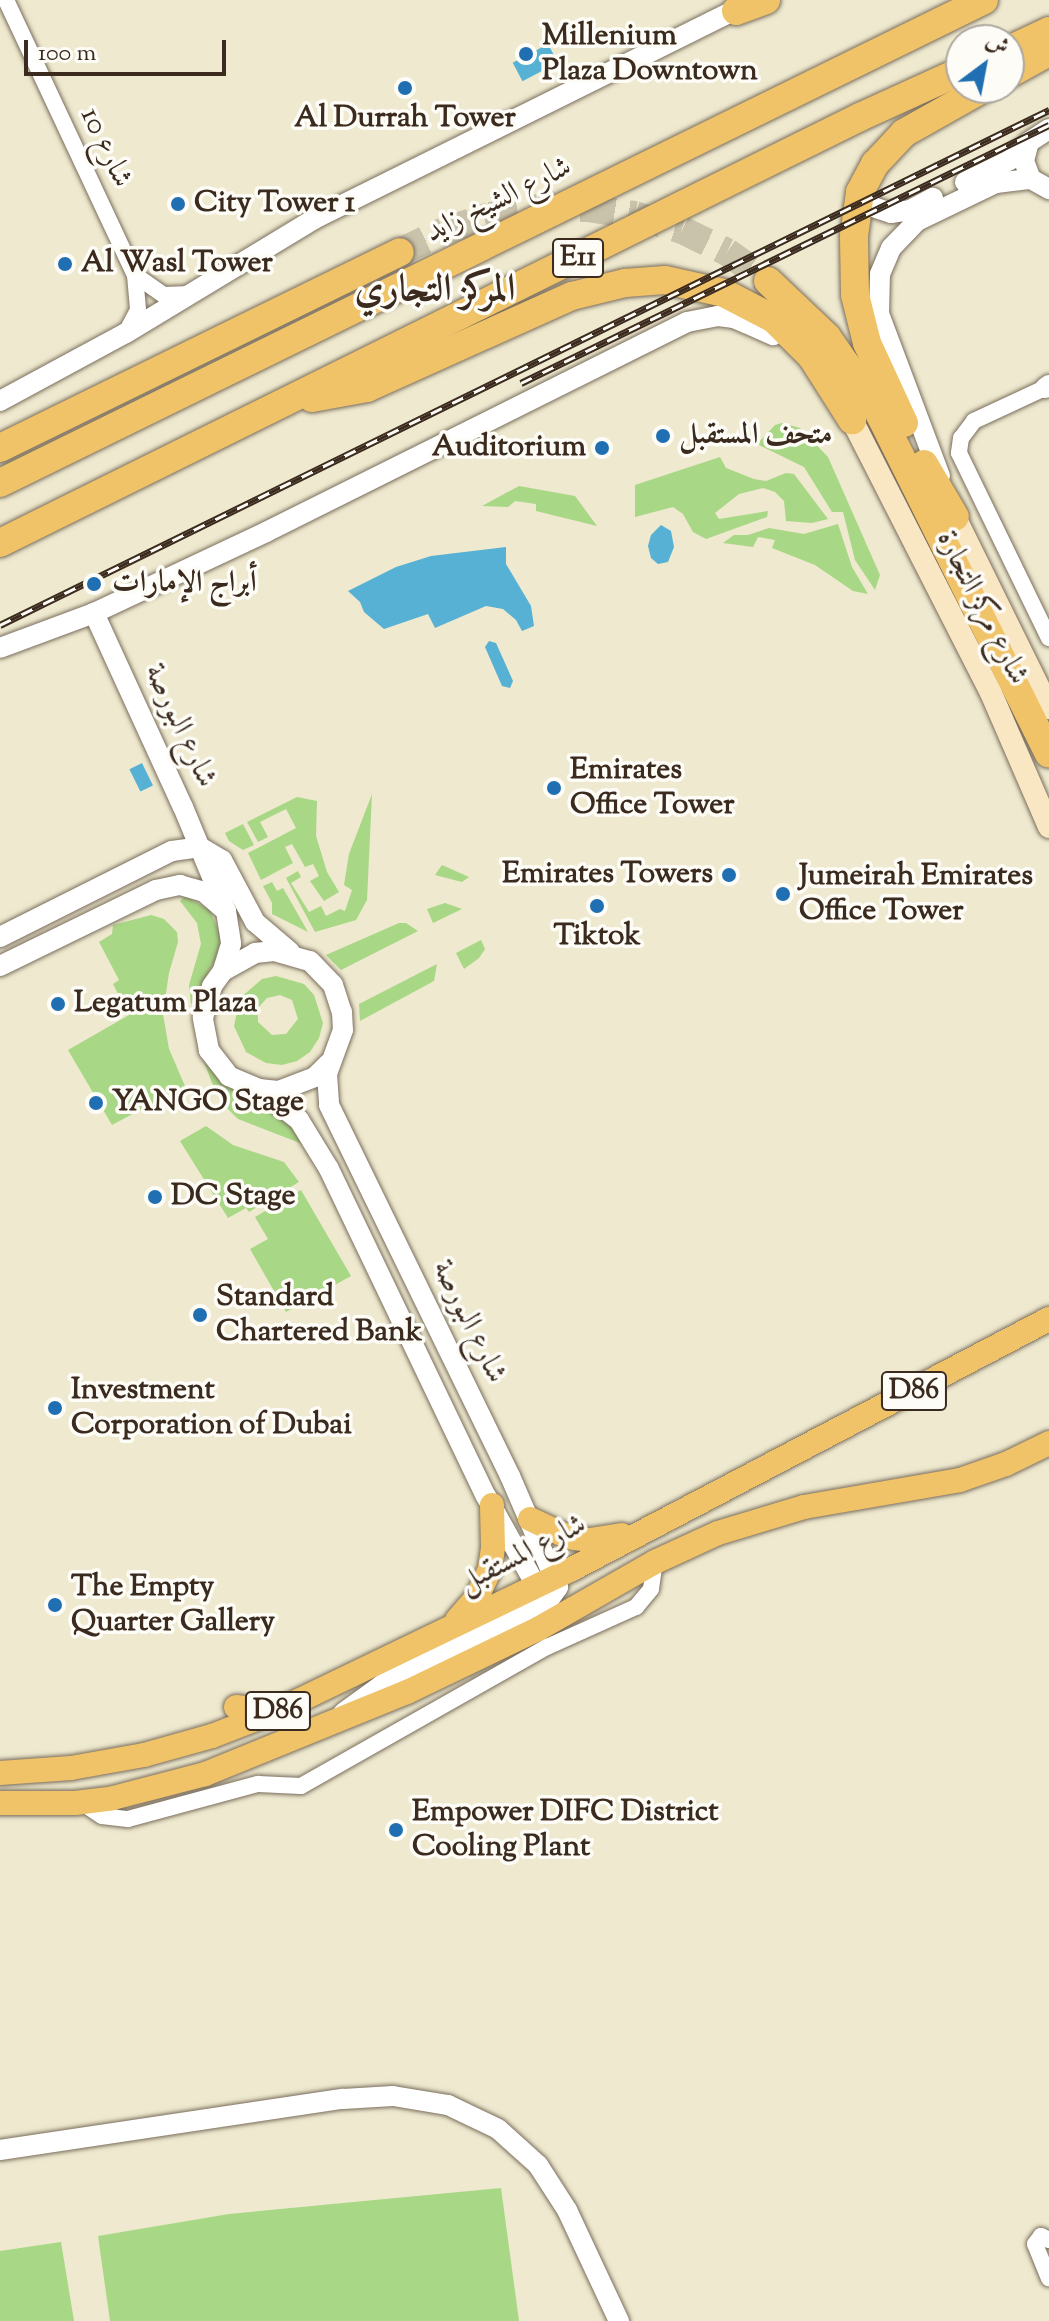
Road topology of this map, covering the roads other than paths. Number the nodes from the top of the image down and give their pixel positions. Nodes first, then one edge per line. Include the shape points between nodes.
1 (6, 0) edge
2 (766, 0) edge
3 (984, 0) edge
4 (746, 6) edge
5 (1049, 31) edge
6 (1025, 42) edge
7 (1049, 52) edge
8 (1025, 65) edge
9 (945, 78) edge
10 (956, 104) edge
11 (1049, 129) edge
12 (1029, 142) junction
13 (1044, 187) edge
14 (860, 192) junction
15 (400, 252) tunnel mouth
16 (135, 275) junction
17 (768, 281) tunnel mouth
18 (191, 294) junction
19 (126, 333) junction
20 (1048, 386) edge
21 (295, 398) junction
22 (0, 401) edge
23 (852, 420) junction
24 (0, 448) edge
25 (0, 483) edge
26 (955, 517) junction
27 (0, 543) edge
28 (94, 613) junction
29 (1049, 638) edge
30 (0, 648) edge
31 (1049, 708) edge
32 (1049, 754) edge
33 (183, 807) junction
34 (1049, 827) edge
35 (200, 847) junction
36 (163, 856) junction
37 (226, 911) junction
38 (0, 937) edge
39 (293, 954) junction
40 (0, 966) edge
41 (223, 971) junction
42 (329, 1063) junction
43 (259, 1089) junction
44 (1049, 1301) edge
45 (1049, 1319) edge
46 (980, 1356) junction
47 (1049, 1443) edge
48 (492, 1505) junction
49 (530, 1519) junction
50 (640, 1531) junction
51 (655, 1562) junction
52 (552, 1595) junction
53 (446, 1630) junction
54 (236, 1707) dead end
55 (277, 1711) junction
56 (0, 1773) edge
57 (81, 1802) junction
58 (0, 1803) edge
59 (0, 2150) edge
60 (1049, 2240) edge
61 (1049, 2278) edge
62 (619, 2321) edge

1 - 16 street, شارع 10
2 - 4 highway
3 - 25 highway, شارع الشيخ زايد / E11
4 - 18 street via 332,210
5 - 6 highway
7 - 8 highway
9 - 21 highway, E11
10 - 14 highway via 904,133 875,164
11 - 12 street
12 - 13 street via 1024,161
12 - 14 street via 999,166 904,212 879,210
13 - 26 street via 996,183 917,221 891,248 880,274 879,314
14 - 26 highway via 853,260 861,326 916,448
15 - 24 highway
16 - 18 street via 164,295
16 - 19 street, شارع 10 via 138,310
17 - 32 highway via 827,337 877,409
18 - 19 street
19 - 22 street
20 - 29 street via 974,421 961,438 959,453
21 - 23 highway via 367,388 572,296 665,280 724,293 774,319 812,357
21 - 27 highway, E11
23 - 28 street via 773,335 734,318 702,318 672,328
23 - 34 main road, شارع مركز التجارة via 1008,727
26 - 31 main road, شارع مركز التجارة
28 - 30 street
28 - 33 street, شارع البورصة
33 - 35 street, شارع البورصة
33 - 36 street via 176,835
35 - 36 street
35 - 37 street, شارع البورصة
35 - 39 street via 226,865 259,928
36 - 38 street
37 - 40 street via 193,887 168,886
37 - 41 street, شارع البورصة via 231,944
39 - 41 street via 255,953
39 - 42 street via 319,968 338,994 343,1030
41 - 43 street via 205,1003 204,1035 229,1076
42 - 43 street via 298,1087
42 - 49 street, شارع البورصة via 327,1095 333,1115
43 - 48 street, شارع البورصة via 299,1120 324,1159
44 - 46 main road via 997,1337
45 - 46 main road, شارع المستقبل / D86
46 - 50 main road, شارع المستقبل / D86
47 - 51 main road, شارع المستقبل / D86 via 960,1480 779,1513
48 - 52 street, شارع البورصة
48 - 53 main road via 490,1569 477,1597
49 - 50 main road via 579,1539
49 - 52 street, شارع البورصة
50 - 52 main road, شارع المستقبل / D86
51 - 52 main road, شارع المستقبل / D86
51 - 57 street via 651,1589 636,1607 547,1647 301,1786 258,1784 128,1819 102,1816
52 - 53 main road, شارع المستقبل / D86
52 - 57 main road, شارع المستقبل / D86 via 390,1700 205,1774
53 - 55 main road, شارع المستقبل / D86
54 - 55 main road
55 - 56 main road, شارع المستقبل / D86 via 144,1755
57 - 58 main road, شارع المستقبل / D86
59 - 62 street via 343,2099 393,2096 448,2105 498,2129 538,2165 567,2210
60 - 61 street via 1041,2236 1035,2244

